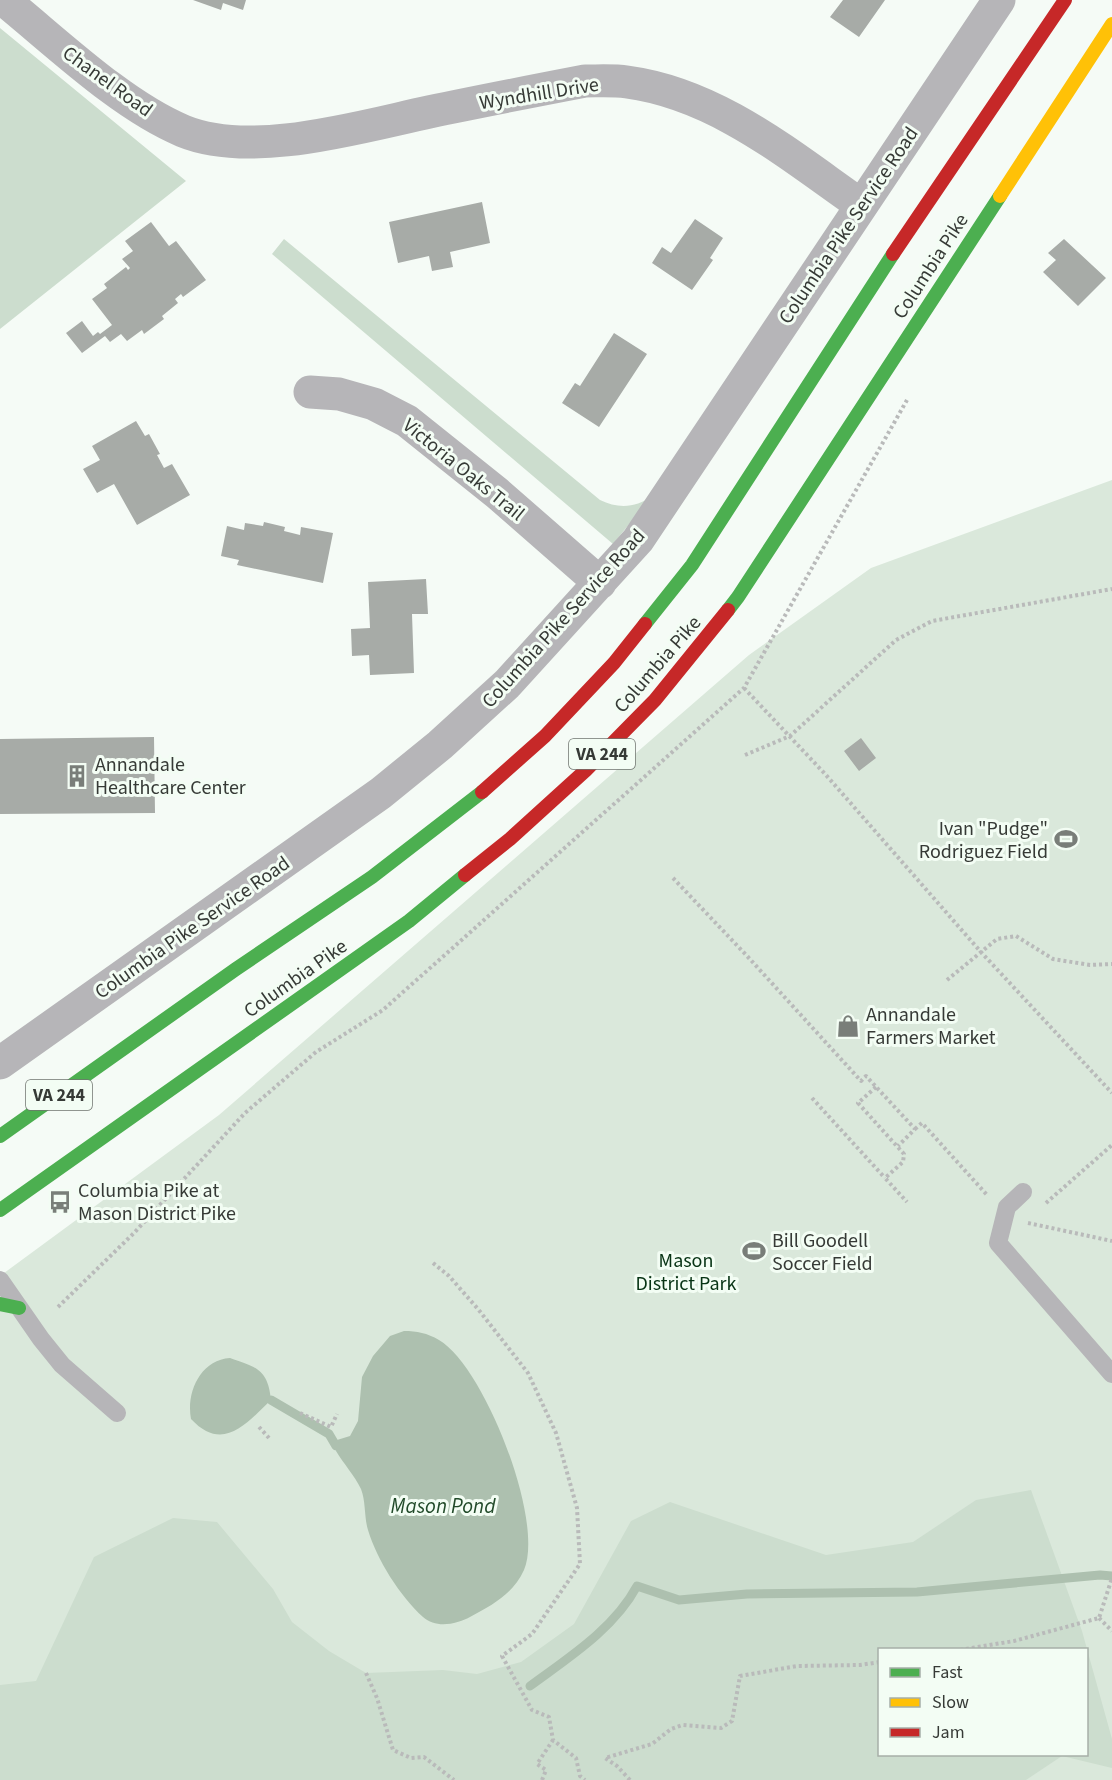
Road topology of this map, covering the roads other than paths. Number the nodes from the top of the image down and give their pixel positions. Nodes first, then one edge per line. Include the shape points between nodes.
1 (4, 0) edge
2 (999, 0) edge
3 (1065, 0) edge
4 (1112, 24) edge
5 (224, 142) joint
6 (861, 205) junction
7 (310, 392) dead end
8 (600, 583) junction
9 (0, 1064) edge
10 (0, 1136) edge
11 (1023, 1192) dead end
12 (0, 1210) edge
13 (0, 1280) edge
14 (0, 1304) edge
15 (19, 1308) junction
16 (1112, 1374) edge
17 (117, 1413) dead end

1 - 5 street, Chanel Road via 150,114 185,132
2 - 6 street, Columbia Pike Service Road
3 - 10 main road, Columbia Pike / VA 244 via 893,254 692,565 614,663 545,736 372,878
4 - 12 main road, Columbia Pike / VA 244 via 738,597 655,700 518,832 409,921
5 - 6 street, Wyndhill Drive via 272,142 585,81 625,81 661,88 712,107 759,134
6 - 8 street, Columbia Pike Service Road via 638,540
7 - 8 street, Victoria Oaks Trail via 339,394 374,404 406,421 497,493
8 - 9 street, Columbia Pike Service Road via 507,684 423,759
11 - 16 lane via 1007,1207 998,1243
13 - 15 lane
14 - 15 main road
15 - 17 lane via 62,1365

